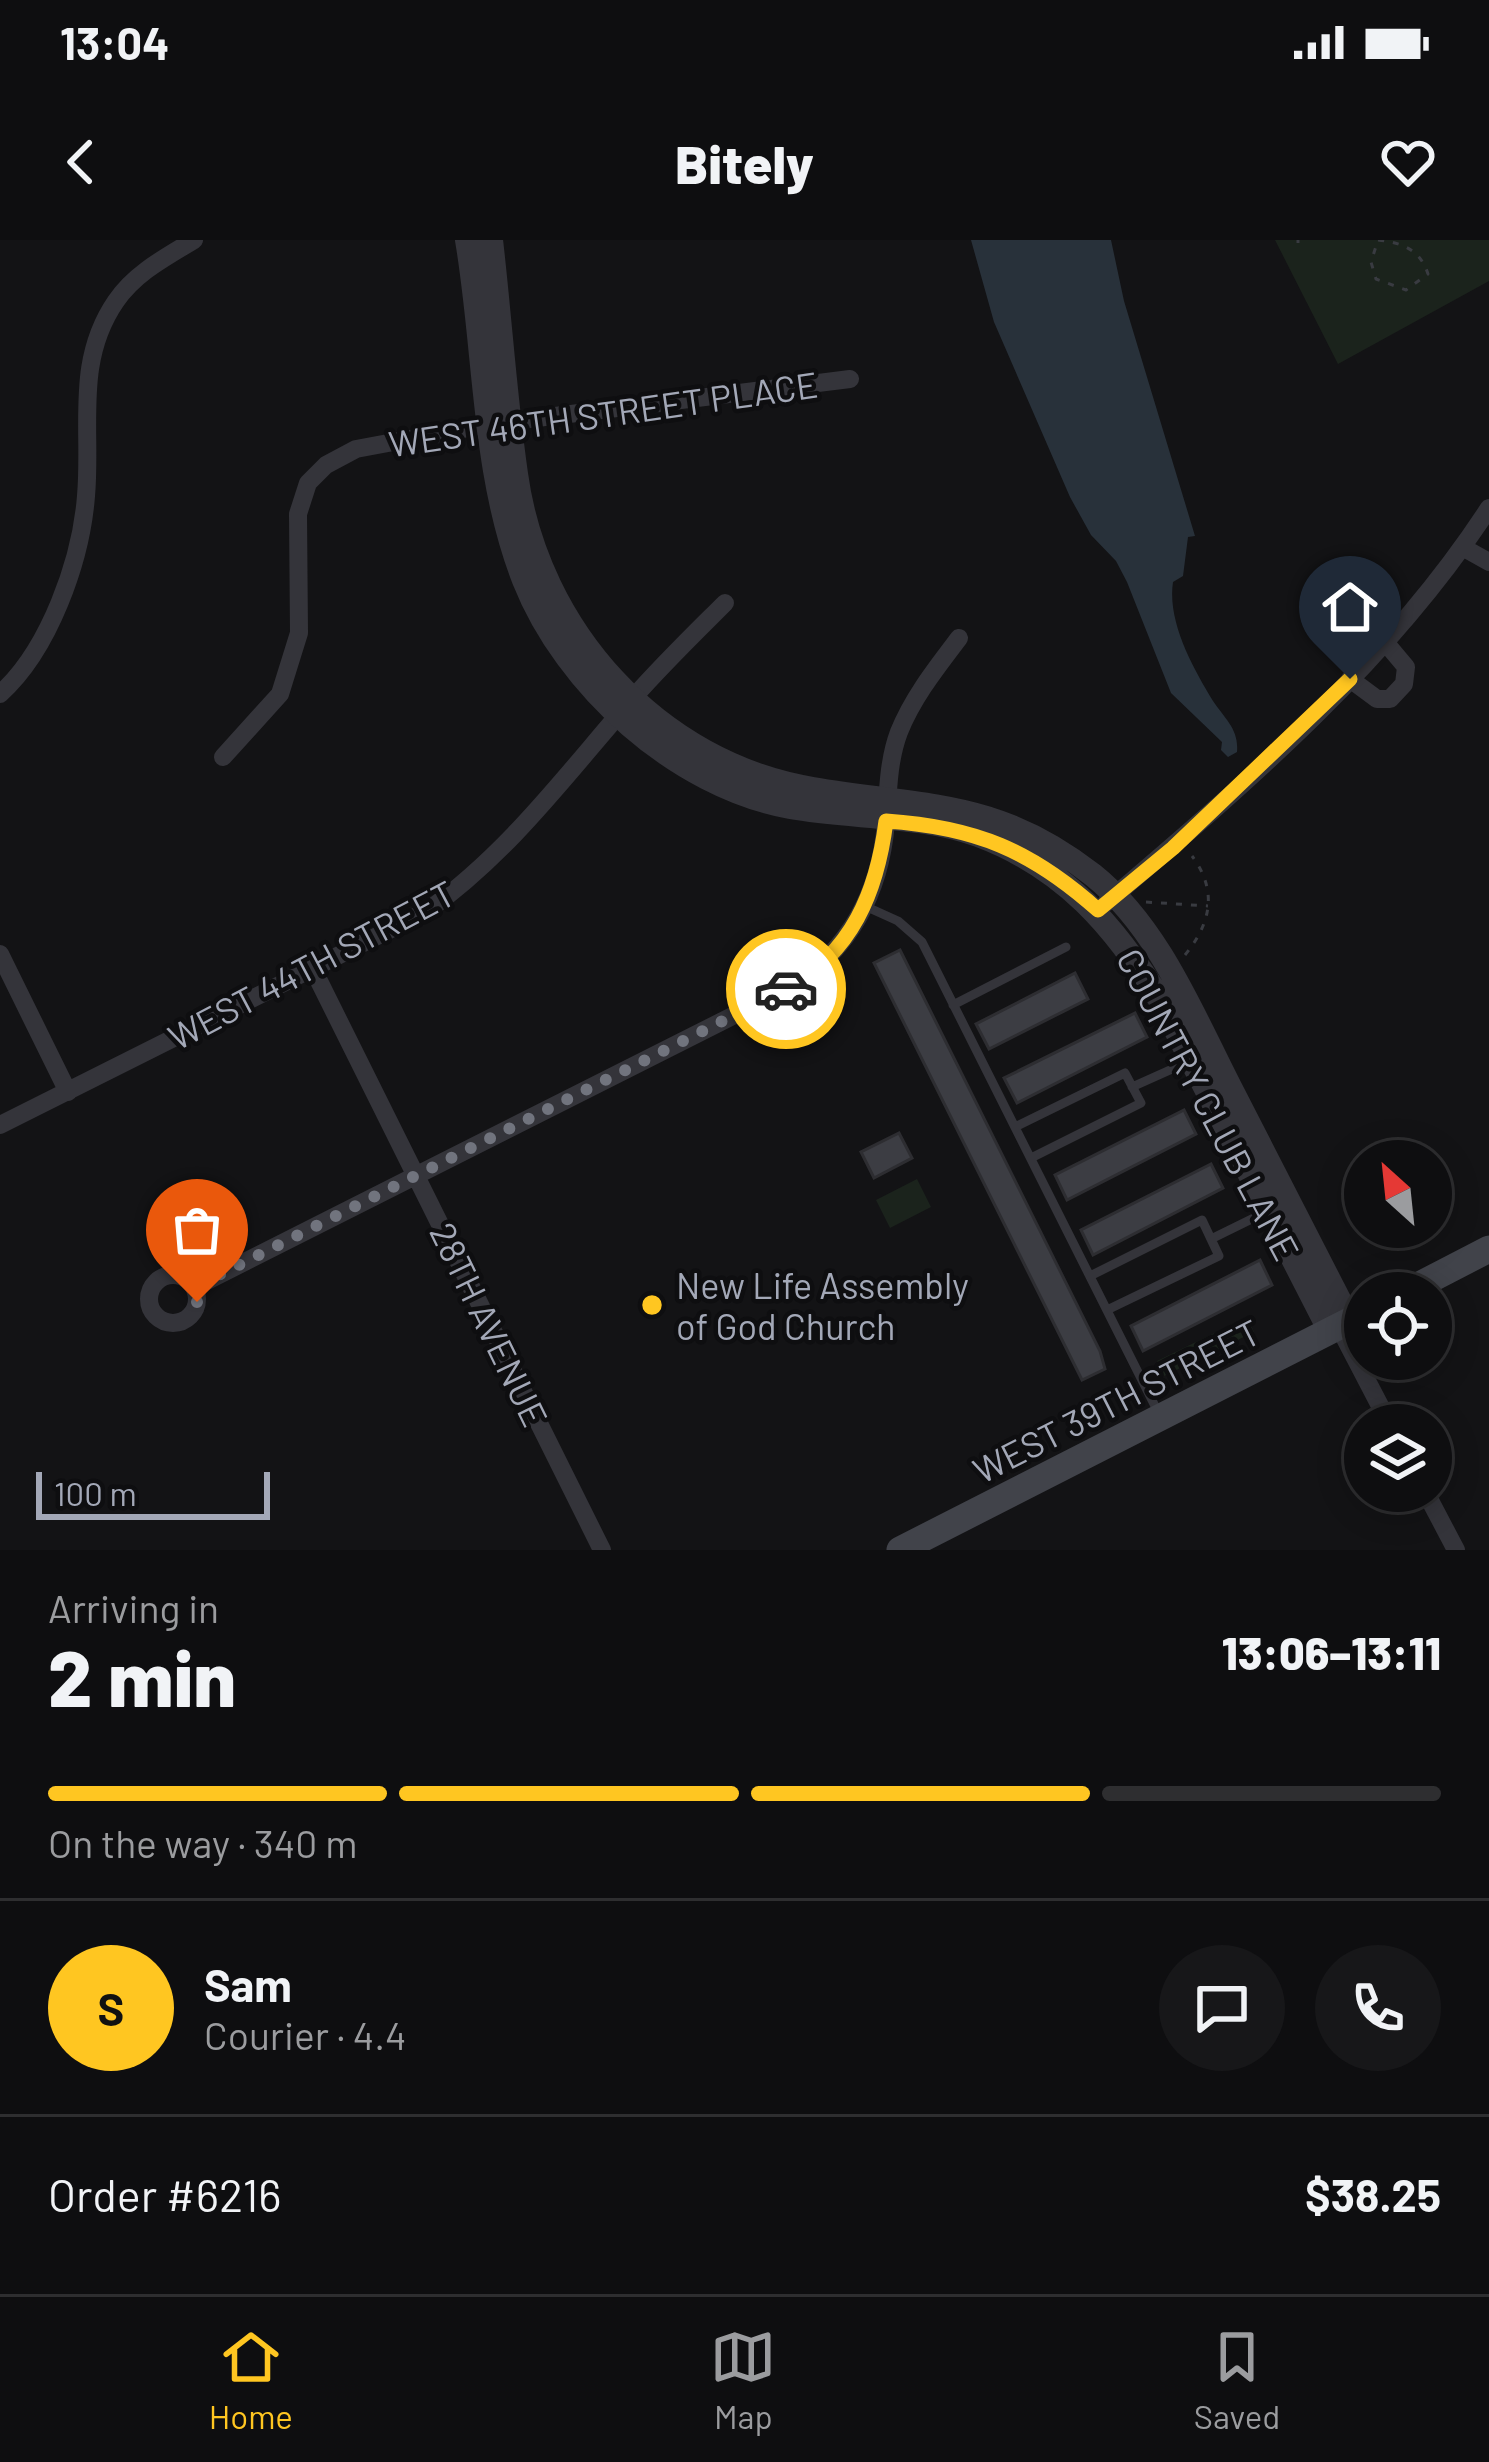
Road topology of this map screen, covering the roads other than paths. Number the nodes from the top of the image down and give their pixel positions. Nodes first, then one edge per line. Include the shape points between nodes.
1 (194, 240) edge
2 (467, 240) edge
3 (491, 240) edge
4 (850, 379) dead end
5 (501, 423) junction
6 (1489, 508) edge
7 (1464, 548) junction
8 (1489, 562) edge
9 (725, 603) dead end
10 (959, 638) dead end
11 (1385, 642) junction
12 (1350, 679) junction
13 (0, 694) edge
14 (625, 708) junction
15 (223, 757) dead end
16 (886, 808) junction
17 (1107, 902) junction
18 (866, 907) junction
19 (1066, 947) dead end
20 (0, 954) edge
21 (314, 969) junction
22 (953, 1005) junction
23 (1201, 1055) junction
24 (1132, 1087) junction
25 (68, 1092) junction
26 (0, 1125) edge
27 (1015, 1127) junction
28 (1031, 1158) junction
29 (417, 1177) junction
30 (1268, 1211) junction
31 (1211, 1239) junction
32 (1489, 1249) edge
33 (1445, 1272) edge
34 (1090, 1276) junction
35 (195, 1287) dead end
36 (1107, 1310) junction
37 (1344, 1319) edge
38 (1344, 1320) edge
39 (1344, 1324) edge
40 (1161, 1417) junction
41 (1436, 1512) edge
42 (602, 1550) edge
43 (900, 1550) edge
44 (1456, 1550) edge

1 - 13 street via 116,299 91,348 77,556 53,618
2 - 5 street, COUNTRY CLUB LANE
3 - 5 street, COUNTRY CLUB LANE
4 - 5 street, WEST 46TH STREET PLACE
5 - 14 street, COUNTRY CLUB LANE via 498,491 525,582 575,672
5 - 15 street, WEST 46TH STREET PLACE via 356,449 308,483 298,514 299,634 280,694
6 - 7 street
7 - 8 street
7 - 11 street
9 - 14 street, WEST 44TH STREET
10 - 16 street via 898,733
11 - 12 street
11 - 12 street via 1406,667 1390,699
12 - 17 street
14 - 16 street, COUNTRY CLUB LANE via 724,787 785,806
14 - 21 street, WEST 44TH STREET via 499,854 428,911
16 - 17 street, COUNTRY CLUB LANE via 981,836
16 - 18 street
17 - 23 street, COUNTRY CLUB LANE via 1131,953
18 - 22 lane via 913,931
18 - 29 street via 829,961 794,985
19 - 22 lane
20 - 25 street
21 - 25 street, WEST 44TH STREET
21 - 29 street, 28TH AVENUE
22 - 27 lane
23 - 24 lane
23 - 30 street, COUNTRY CLUB LANE
23 - 37 street, COUNTRY CLUB LANE
24 - 27 lane via 1125,1073
24 - 28 lane via 1141,1103
25 - 26 street, WEST 44TH STREET
27 - 28 lane
28 - 34 lane
29 - 35 street
29 - 42 street, 28TH AVENUE
30 - 31 lane
30 - 38 street, COUNTRY CLUB LANE
31 - 34 lane via 1202,1220
31 - 36 lane via 1219,1256
32 - 33 main road
34 - 36 lane
36 - 40 lane
39 - 40 main road, WEST 39TH STREET
40 - 43 main road, WEST 39TH STREET
41 - 44 street

